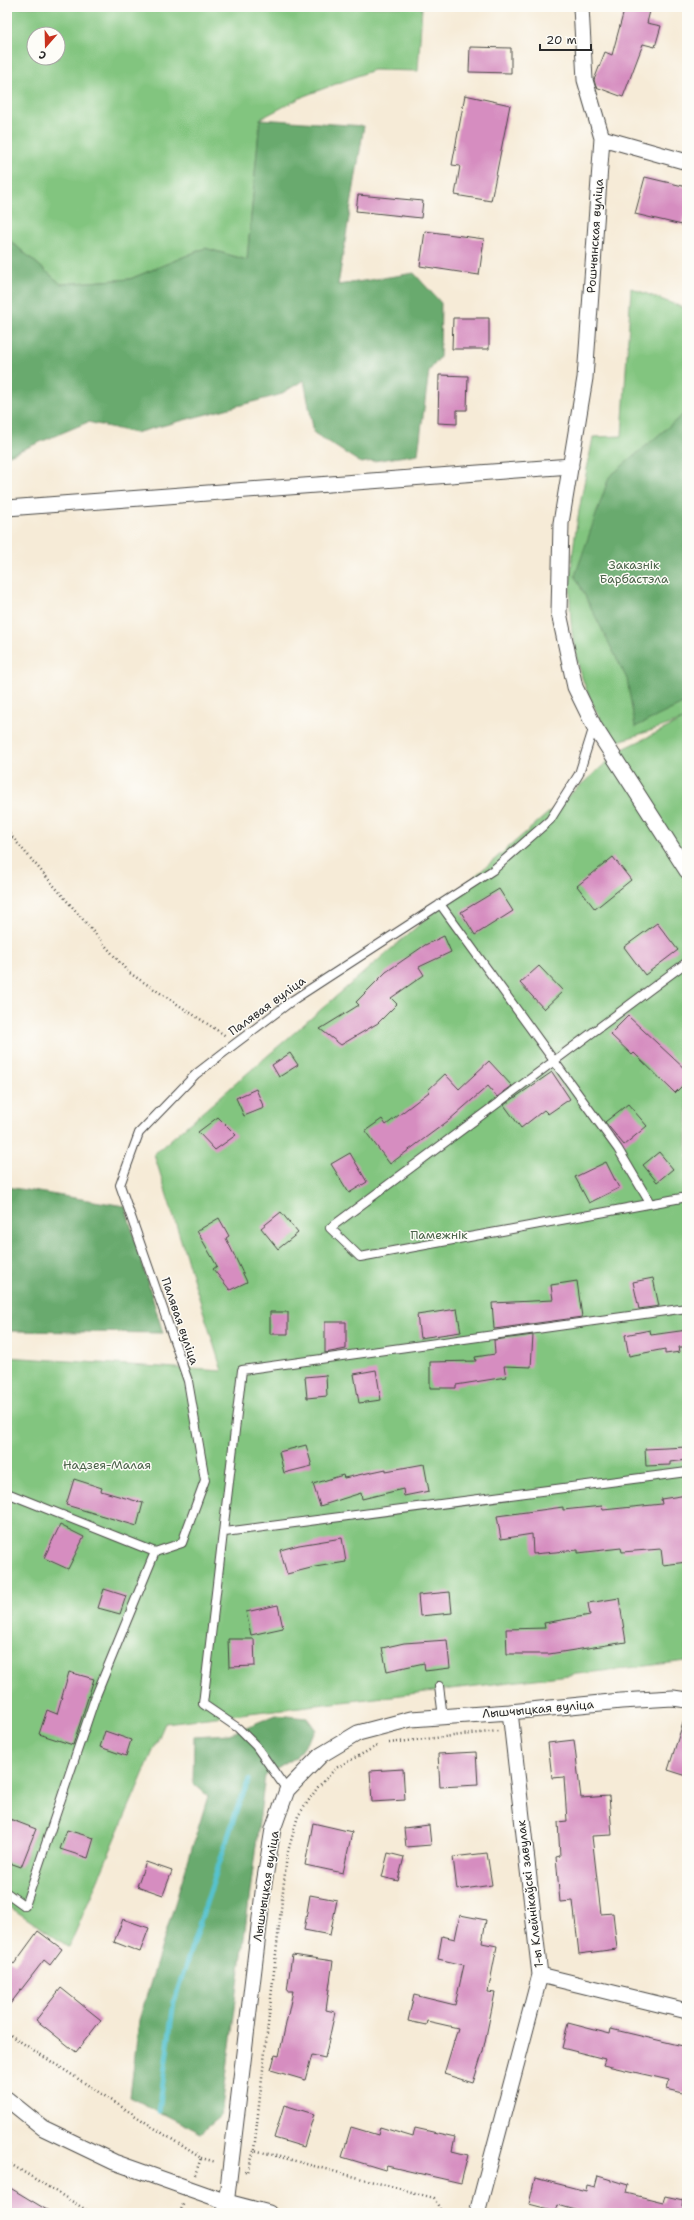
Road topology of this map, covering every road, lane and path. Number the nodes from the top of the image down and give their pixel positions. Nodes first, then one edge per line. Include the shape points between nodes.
1 (581, 7) edge
2 (602, 138) junction
3 (687, 162) edge
4 (571, 466) junction
5 (7, 508) edge
6 (594, 726) junction
7 (7, 831) edge
8 (687, 871) edge
9 (440, 904) junction
10 (687, 962) edge
11 (236, 1043) junction
12 (554, 1061) junction
13 (687, 1197) edge
14 (650, 1203) junction
15 (687, 1308) edge
16 (687, 1472) edge
17 (7, 1493) edge
18 (225, 1532) junction
19 (155, 1552) junction
20 (439, 1686) dead end
21 (687, 1700) edge
22 (510, 1712) junction
23 (443, 1717) junction
24 (511, 1730) junction
25 (388, 1743) dead end
26 (380, 1744) dead end
27 (288, 1790) junction
28 (7, 1893) edge
29 (540, 1975) junction
30 (687, 2012) edge
31 (7, 2033) edge
32 (7, 2099) edge
33 (254, 2150) junction
34 (201, 2158) junction
35 (7, 2162) edge
36 (230, 2167) junction
37 (190, 2188) junction
38 (226, 2207) edge
39 (98, 2213) edge
40 (180, 2213) edge
41 (269, 2213) edge
42 (442, 2213) edge
43 (477, 2213) edge

1 - 2 street, Рошчынская вуліца via 585,80
2 - 3 street
2 - 4 street, Рошчынская вуліца via 585,378
4 - 5 street
4 - 6 street, Рошчынская вуліца via 561,523 559,614 575,687
6 - 8 street, Рошчынская вуліца
6 - 9 lane, Палявая вуліца via 579,774 550,820 493,870
7 - 11 path via 128,972
9 - 11 lane, Палявая вуліца via 293,1000
9 - 12 lane
10 - 12 lane
11 - 19 lane, Палявая вуліца via 196,1074 139,1133 120,1185 188,1381 205,1480 182,1543
12 - 14 lane via 618,1149
12 - 14 lane via 330,1228 360,1257
13 - 14 lane
15 - 18 lane via 242,1370
16 - 18 lane
17 - 19 lane
18 - 27 lane via 216,1585 203,1704 238,1728 256,1746
19 - 28 lane via 95,1698 26,1906
20 - 23 lane
21 - 22 street, Лышчыцкая вуліца via 673,1698 621,1701
22 - 23 street, Лышчыцкая вуліца
22 - 24 street, 1-ы Клейнікаўскі завулак
23 - 27 street, Лышчыцкая вуліца via 411,1719 358,1733 321,1754
24 - 25 path
24 - 29 street, 1-ы Клейнікаўскі завулак
26 - 33 path via 336,1768 318,1787 298,1816 288,1855
27 - 36 street, Лышчыцкая вуліца via 273,1828 264,1884
29 - 30 street
29 - 43 street, 1-ы Клейнікаўскі завулак
31 - 34 path
32 - 37 street via 43,2128 114,2162
33 - 36 path via 248,2172
33 - 42 path via 434,2198
34 - 36 path
34 - 37 path
35 - 39 path via 88,2211
36 - 38 street, Лышчыцкая вуліца
37 - 38 street
37 - 40 path
38 - 41 street

